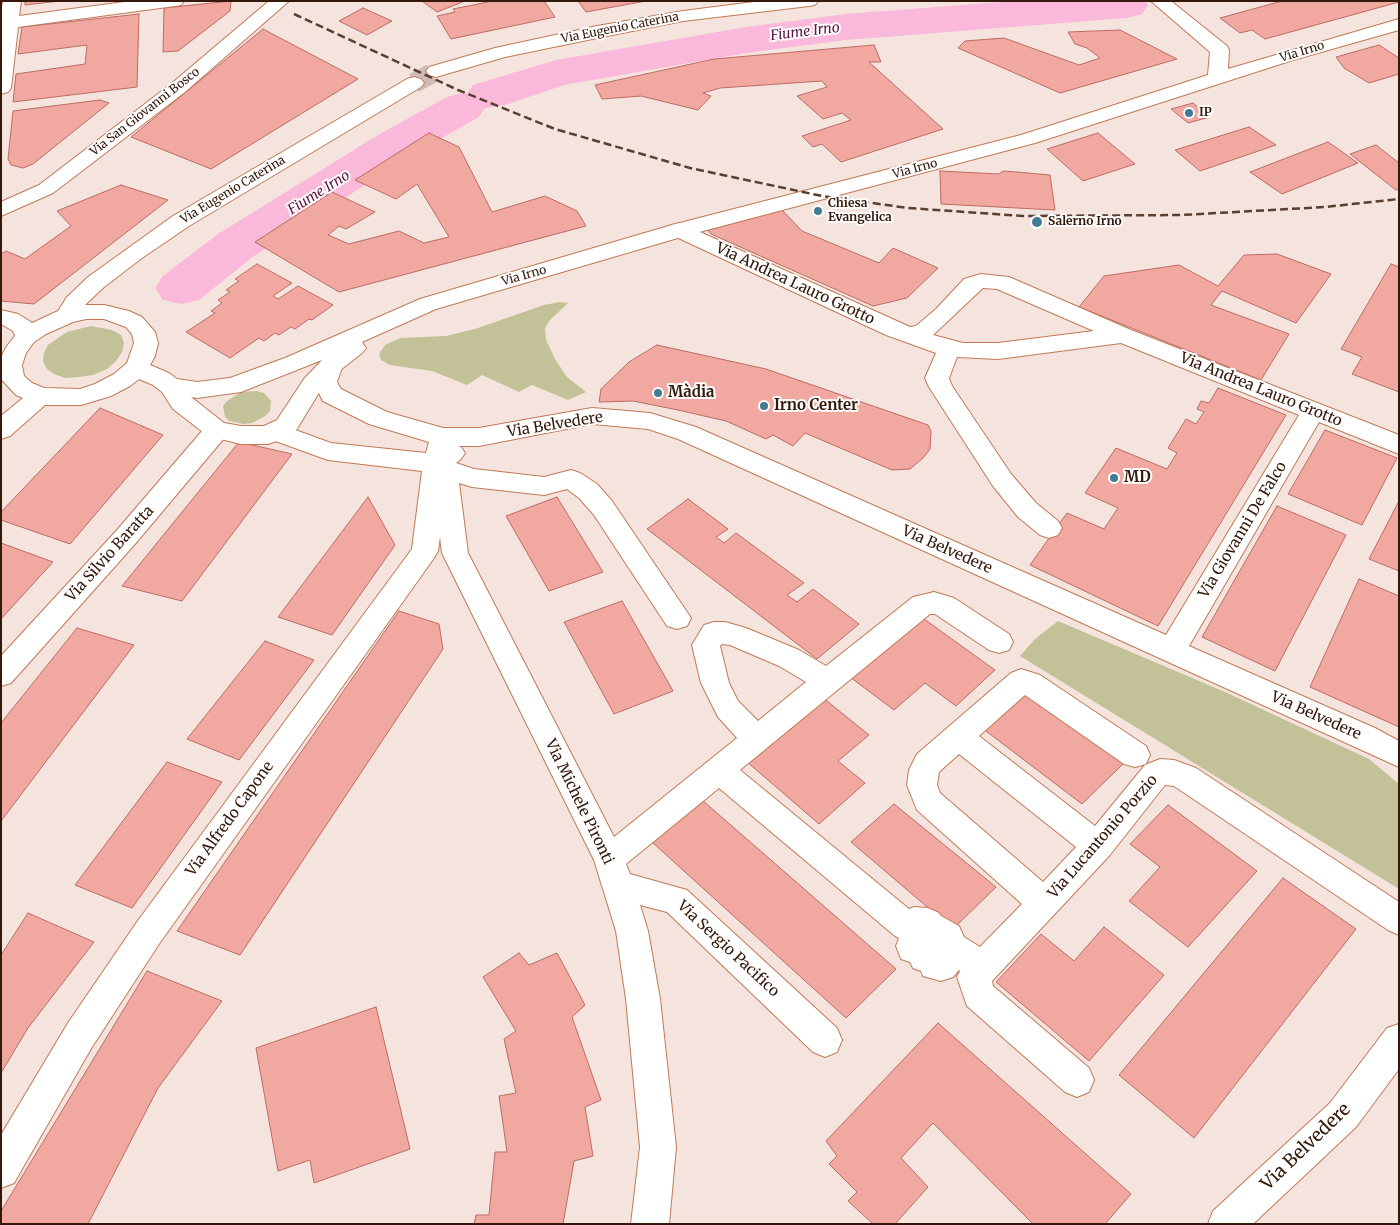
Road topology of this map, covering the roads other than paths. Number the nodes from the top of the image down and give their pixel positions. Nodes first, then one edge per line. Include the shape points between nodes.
1 (12, 1) edge
2 (175, 1) edge
3 (280, 1) edge
4 (809, 1) edge
5 (1160, 1) edge
6 (5, 23) edge
7 (1399, 24) edge
8 (1220, 50) junction
9 (1286, 56) junction
10 (436, 71) tunnel mouth
11 (1217, 79) junction
12 (414, 83) tunnel mouth
13 (1, 88) edge
14 (1, 210) edge
15 (680, 230) junction
16 (428, 304) junction
17 (67, 316) junction
18 (1, 317) edge
19 (911, 335) junction
20 (1123, 335) junction
21 (26, 338) junction
22 (950, 347) junction
23 (331, 365) junction
24 (136, 368) junction
25 (170, 386) junction
26 (40, 396) junction
27 (1314, 410) junction
28 (1, 430) edge
29 (217, 430) junction
30 (276, 432) junction
31 (1399, 445) edge
32 (441, 456) junction
33 (1049, 528) dead end
34 (677, 618) dead end
35 (999, 642) dead end
36 (1172, 650) junction
37 (1, 675) edge
38 (828, 681) junction
39 (757, 739) junction
40 (952, 742) junction
41 (1135, 755) dead end
42 (1399, 755) edge
43 (719, 770) junction
44 (1098, 846) junction
45 (613, 872) junction
46 (1045, 904) junction
47 (1399, 920) edge
48 (982, 968) junction
49 (825, 1040) dead end
50 (1399, 1040) edge
51 (1077, 1080) dead end
52 (1, 1170) edge
53 (650, 1224) edge
54 (1226, 1224) edge

1 - 6 street
2 - 6 street
3 - 14 street, Via San Giovanni Bosco via 178,88 46,189
4 - 10 street, Via Eugenio Caterina via 683,16 597,32 502,52
5 - 8 street
6 - 13 street
7 - 9 street, Via Irno
8 - 9 street via 1255,58
8 - 11 street
9 - 11 street, Via Irno
11 - 15 street, Via Irno via 1028,139
12 - 17 street, Via Eugenio Caterina via 181,221 96,282 75,302
15 - 16 street, Via Irno
15 - 19 street, Via Andrea Lauro Grotto
16 - 23 street, Via Irno via 390,331 352,349
16 - 25 street, Via Irno via 247,382 206,389
17 - 21 street
17 - 24 street via 104,312 134,322 143,332 146,343
18 - 21 street via 23,327
19 - 20 street, Via Andrea Lauro Grotto via 924,331 972,284 981,280 1001,282
19 - 22 street, Via Andrea Lauro Grotto
20 - 22 street, Via Andrea Lauro Grotto via 998,351 963,351
20 - 27 street, Via Andrea Lauro Grotto
21 - 26 street via 15,351 10,365 13,379 24,389
22 - 33 street via 937,378 1002,480 1027,510
23 - 30 street, Via Irno via 312,384 286,426
23 - 32 street via 325,382 332,395
24 - 25 street
24 - 26 street via 103,390 74,397
25 - 29 street via 182,402
26 - 28 street
27 - 31 street, Via Andrea Lauro Grotto
27 - 36 street, Via Giovanni De Falco
29 - 30 street via 241,436
29 - 37 street, Via Silvio Baratta via 126,537
30 - 32 street via 328,450 368,457
32 - 34 street via 472,478 544,486 571,479 603,508
32 - 36 street, Via Belvedere via 479,437 592,416 650,421 733,452
32 - 45 street, Via Michele Pironti via 455,553
32 - 52 street, Via Alfredo Capone via 425,552 148,933 80,1035
35 - 38 street via 944,606 923,604
36 - 42 street, Via Belvedere
38 - 39 street
38 - 39 street via 789,658 725,633 714,633 706,645 715,683 728,709
39 - 43 street
40 - 41 street via 1021,681 1030,683
40 - 44 street
40 - 46 street via 924,770 922,786 928,801
43 - 45 street
43 - 48 street via 906,926 924,921 929,925 912,946 915,949 934,929 939,932 923,954 925,957 943,938 948,938 950,943 935,962 937,966 941,966 954,949 958,949
44 - 46 street, Via Lucantonio Porzio
44 - 47 street, Via Lucantonio Porzio via 1156,774 1174,773 1202,788
45 - 49 street, Via Sergio Pacifico via 676,900
45 - 53 street, Via Michele Pironti via 632,931 651,1070 658,1147
46 - 48 street, Via Lucantonio Porzio
48 - 51 street via 974,977 978,995
50 - 54 street, Via Belvedere via 1343,1115

